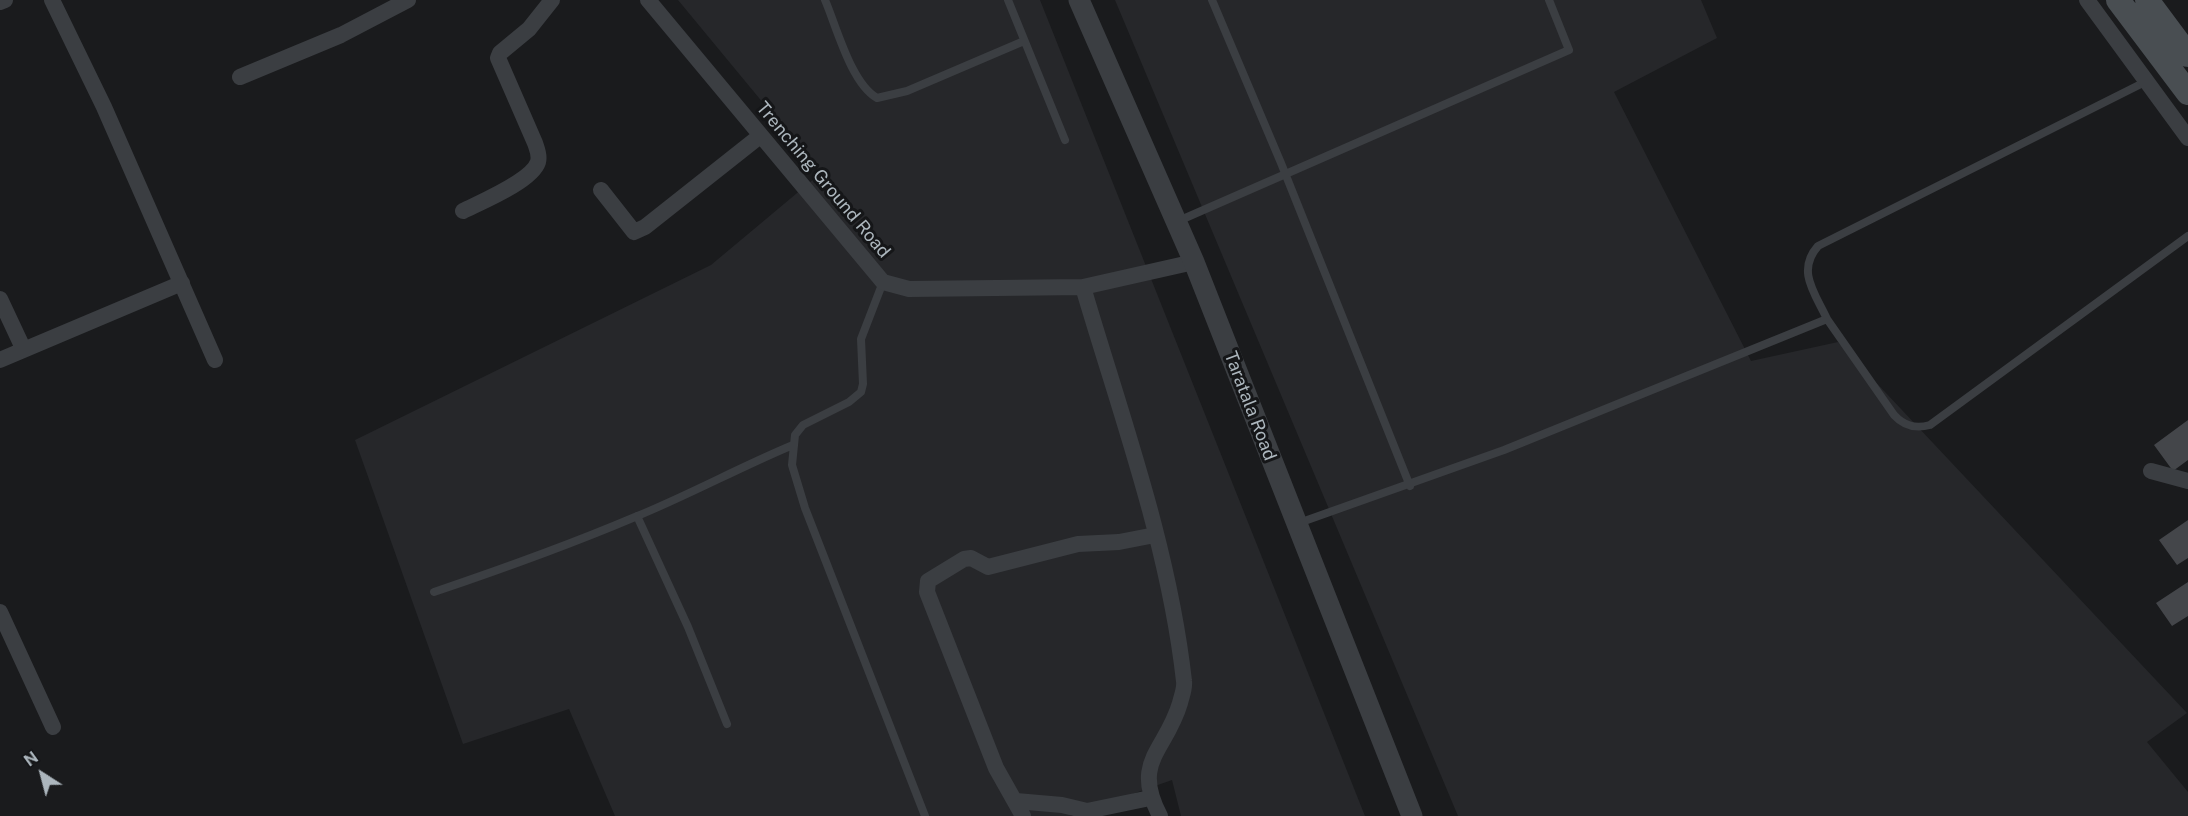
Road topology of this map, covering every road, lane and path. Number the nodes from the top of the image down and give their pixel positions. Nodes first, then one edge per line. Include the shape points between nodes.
1 (5, 0) edge
2 (52, 0) edge
3 (408, 0) edge
4 (552, 0) edge
5 (648, 0) edge
6 (825, 0) edge
7 (1008, 0) edge
8 (1079, 0) edge
9 (1212, 0) edge
10 (1549, 0) edge
11 (2087, 0) edge
12 (2118, 0) edge
13 (2147, 0) edge
14 (0, 2) edge
15 (1024, 40) junction
16 (2188, 55) edge
17 (240, 77) dead end
18 (2145, 82) junction
19 (2188, 93) edge
20 (760, 136) junction
21 (2188, 138) edge
22 (1065, 140) dead end
23 (1286, 175) junction
24 (601, 190) dead end
25 (463, 211) dead end
26 (1176, 222) junction
27 (2188, 236) edge
28 (1194, 262) junction
29 (883, 282) junction
30 (182, 284) junction
31 (1083, 287) junction
32 (0, 299) edge
33 (1827, 320) junction
34 (23, 348) junction
35 (0, 360) edge
36 (215, 360) dead end
37 (793, 444) junction
38 (2151, 471) dead end
39 (2188, 481) edge
40 (1410, 486) junction
41 (637, 516) junction
42 (1296, 525) junction
43 (1155, 535) junction
44 (434, 592) dead end
45 (0, 612) edge
46 (727, 724) dead end
47 (53, 727) dead end
48 (1150, 798) junction
49 (1020, 809) edge
50 (925, 816) edge
51 (1160, 816) edge
52 (1412, 816) edge

1 - 14 street
2 - 30 street
3 - 17 street via 340,35
4 - 25 street via 498,58 536,143 537,166 516,184
5 - 20 street, Trenching Ground Road
6 - 15 lane via 859,81 877,98 907,91
7 - 15 lane
8 - 26 street, Taratala Road
9 - 23 lane
10 - 23 lane via 1569,50
11 - 18 street
12 - 19 main road
13 - 16 main road
15 - 22 lane
18 - 21 street
18 - 33 lane via 1818,246 1809,256 1806,274
20 - 24 street via 634,232
20 - 29 street, Trenching Ground Road
23 - 26 lane
23 - 40 lane
26 - 28 street, Taratala Road
27 - 33 lane via 1942,419 1923,427 1901,423 1893,415
28 - 31 street, Trenching Ground Road
28 - 42 street, Taratala Road
29 - 31 street, Trenching Ground Road via 909,289
29 - 37 lane via 861,339 861,392 803,424
30 - 34 street
30 - 36 street
31 - 43 street
32 - 34 street
33 - 40 lane
34 - 35 street
37 - 41 lane
37 - 50 lane via 792,465 805,508
38 - 39 street
40 - 42 lane
41 - 44 lane
41 - 46 lane
42 - 52 street, Taratala Road
43 - 48 street via 1178,623 1185,686 1178,711 1159,744 1147,777
43 - 49 street via 1078,544 988,567 971,558 928,581 927,592 988,751
45 - 47 street
48 - 49 street via 1087,811 1062,805
48 - 51 street

